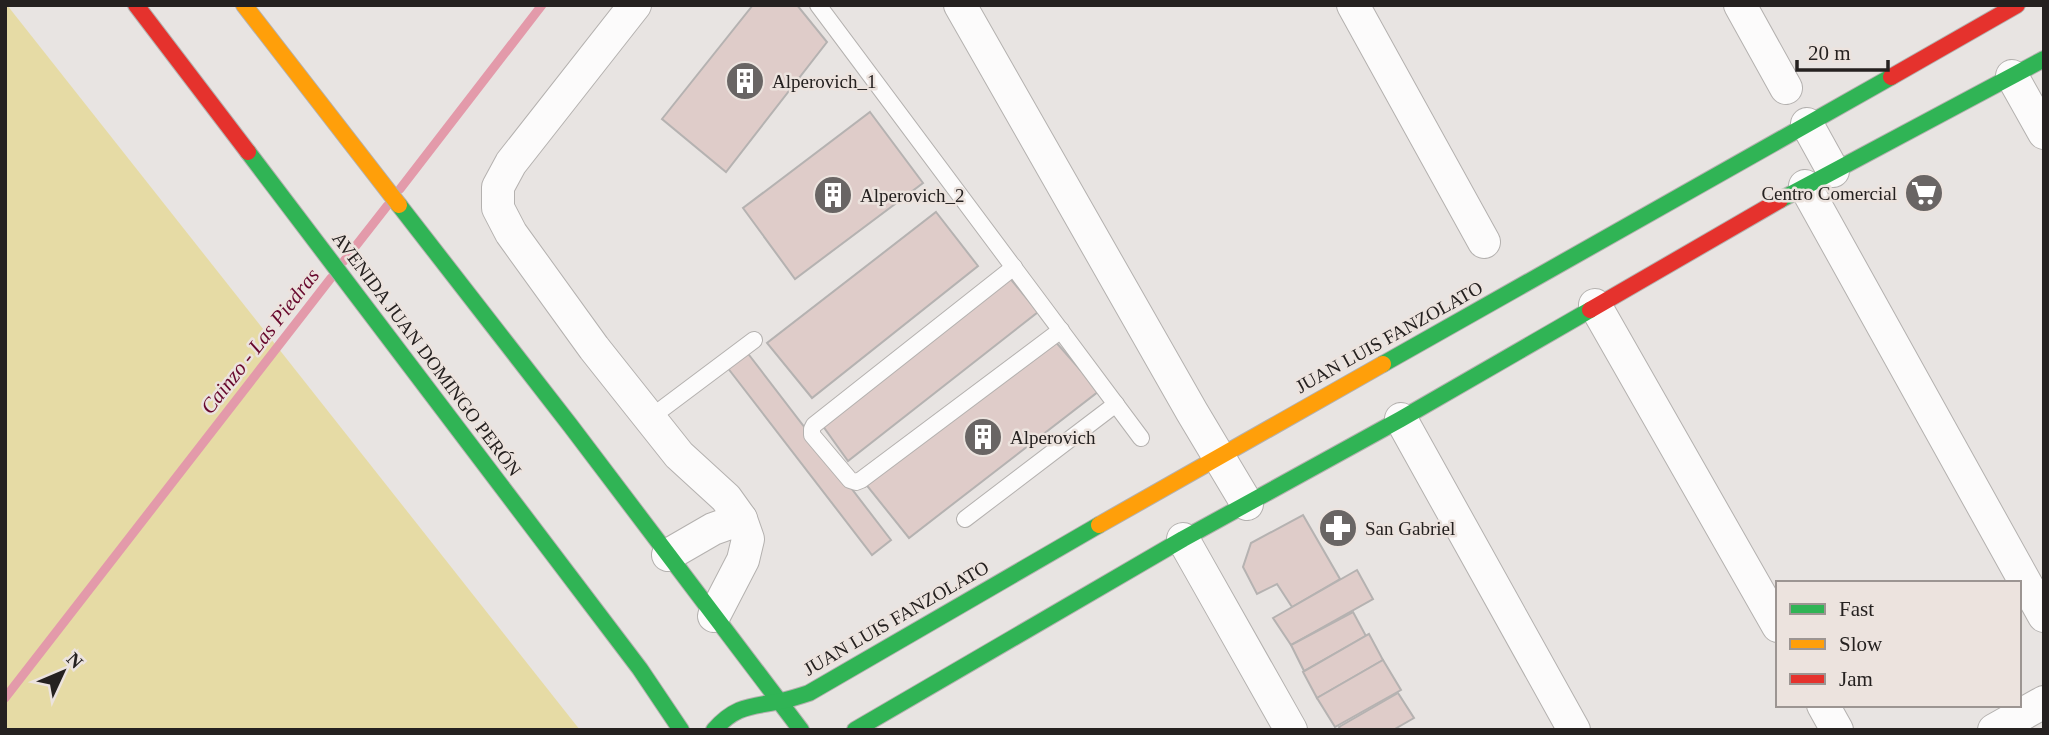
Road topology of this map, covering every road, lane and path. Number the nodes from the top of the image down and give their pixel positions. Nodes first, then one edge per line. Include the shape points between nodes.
1 (136, 5) edge
2 (244, 5) edge
3 (635, 5) edge
4 (818, 5) edge
5 (960, 5) edge
6 (1353, 5) edge
7 (1740, 5) edge
8 (2017, 5) edge
9 (2044, 59) edge
10 (2012, 76) junction
11 (1786, 88) dead end
12 (1807, 124) junction
13 (2044, 133) edge
14 (1833, 171) junction
15 (1805, 186) junction
16 (1484, 242) dead end
17 (1014, 267) junction
18 (1595, 306) junction
19 (1061, 330) junction
20 (754, 340) dead end
21 (1116, 404) junction
22 (650, 418) junction
23 (1401, 419) junction
24 (1141, 438) dead end
25 (1219, 456) junction
26 (1247, 504) junction
27 (741, 519) junction
28 (965, 519) dead end
29 (1184, 540) junction
30 (668, 555) junction
31 (2044, 616) edge
32 (714, 617) junction
33 (1776, 623) edge
34 (780, 701) junction
35 (2044, 702) edge
36 (1824, 707) edge
37 (681, 730) edge
38 (714, 730) edge
39 (802, 730) edge
40 (855, 730) edge
41 (1291, 730) edge
42 (1574, 730) edge
43 (1837, 730) edge
44 (1994, 730) edge

1 - 37 street, AVENIDA JUAN DOMINGO PERÓN via 640,669
2 - 30 street
3 - 22 street via 511,163 498,187 498,208 594,348
4 - 17 lane
5 - 25 street
6 - 16 street
7 - 11 street
8 - 12 street, JUAN LUIS FANZOLATO
9 - 10 street
10 - 13 street
10 - 14 street
12 - 14 street
12 - 25 street, JUAN LUIS FANZOLATO
14 - 15 street
15 - 18 street
15 - 31 street
17 - 19 lane
17 - 19 lane via 814,425 812,435 850,480 861,480
18 - 23 street
18 - 33 street
19 - 21 lane
20 - 22 lane
21 - 24 lane
21 - 28 lane
22 - 27 street
23 - 26 street
23 - 42 street
25 - 26 street
25 - 34 street, JUAN LUIS FANZOLATO via 809,693
26 - 29 street
27 - 30 street
27 - 32 street via 748,539 743,560
29 - 40 street
29 - 41 street
30 - 32 street
32 - 34 street
34 - 38 street, JUAN LUIS FANZOLATO via 741,707
34 - 39 street
35 - 44 street
36 - 43 street

